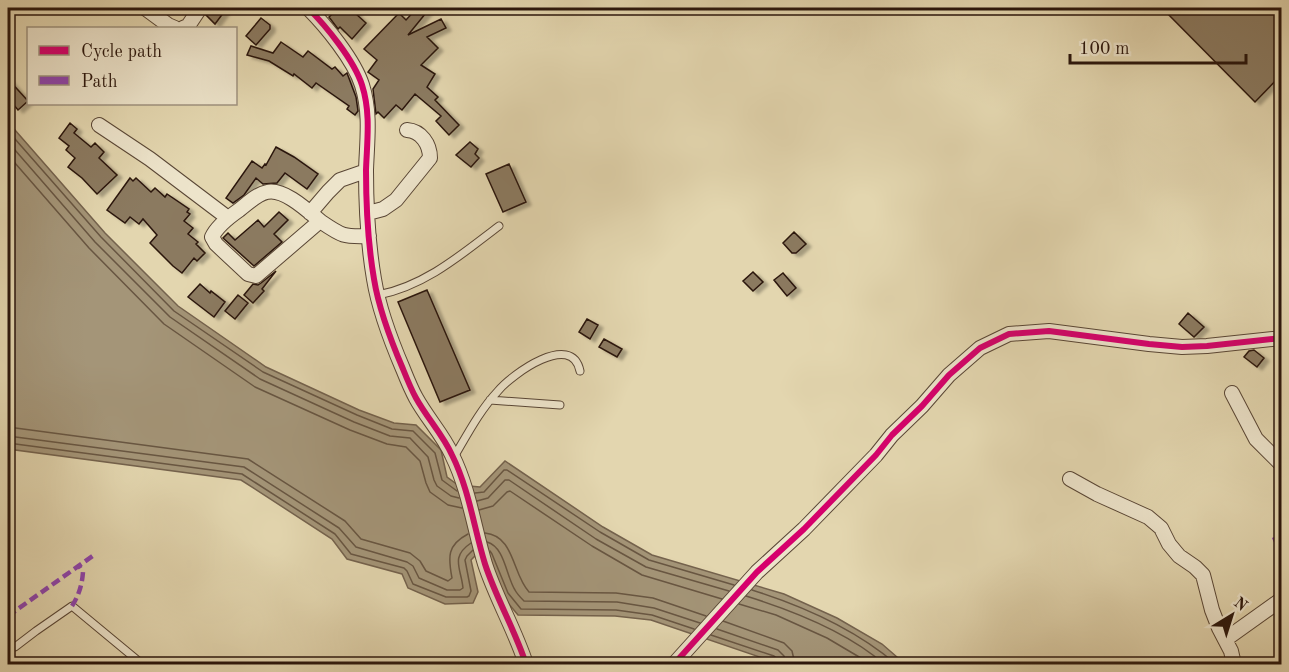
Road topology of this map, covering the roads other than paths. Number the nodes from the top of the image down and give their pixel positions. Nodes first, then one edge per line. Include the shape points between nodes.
1 (145, 8) edge
2 (200, 8) edge
3 (308, 8) edge
4 (173, 27) edge
5 (186, 27) edge
6 (99, 125) dead end
7 (407, 130) dead end
8 (366, 171) junction
9 (368, 213) junction
10 (315, 217) junction
11 (228, 218) junction
12 (499, 226) dead end
13 (369, 236) junction
14 (378, 295) junction
15 (1281, 338) edge
16 (580, 371) dead end
17 (1232, 393) dead end
18 (490, 400) junction
19 (561, 405) dead end
20 (453, 458) junction
21 (1281, 465) edge
22 (1070, 479) dead end
23 (1281, 599) edge
24 (1226, 639) junction
25 (11, 648) edge
26 (8, 655) edge
27 (142, 664) edge
28 (526, 664) edge
29 (674, 664) edge
30 (1234, 664) edge

1 - 4 street
2 - 5 street
3 - 8 street via 325,26 362,82 368,120
6 - 11 street
7 - 9 street via 421,136 430,158 396,200
8 - 9 street
8 - 10 street via 340,180 328,192
9 - 13 street
10 - 11 street via 275,191 260,195
10 - 11 street via 256,276 248,274 213,241 213,233
10 - 13 street via 342,235
12 - 14 lane via 421,280
13 - 14 street
14 - 20 street via 415,396
15 - 29 street via 1182,347 1049,331 1009,334 980,348 757,572
16 - 18 lane via 573,357 554,355 519,372
17 - 21 street via 1256,439
18 - 19 lane
18 - 20 lane
20 - 28 street via 485,564
22 - 24 street via 1148,517 1161,528 1173,550 1203,575 1212,610
23 - 24 street
24 - 30 street
25 - 26 lane
25 - 27 lane via 72,606

